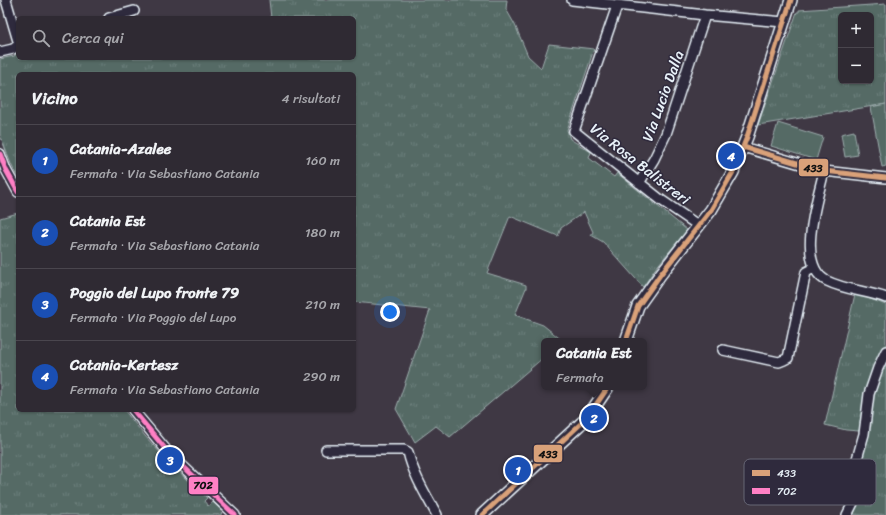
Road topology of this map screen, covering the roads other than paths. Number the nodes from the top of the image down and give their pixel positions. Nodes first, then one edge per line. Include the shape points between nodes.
1 (6, 0) edge
2 (572, 0) edge
3 (791, 0) edge
4 (632, 4) edge
5 (617, 6) junction
6 (134, 11) dead end
7 (705, 15) junction
8 (116, 16) edge
9 (784, 22) junction
10 (16, 34) edge
11 (16, 47) edge
12 (0, 52) edge
13 (743, 147) junction
14 (0, 154) edge
15 (824, 171) junction
16 (886, 178) edge
17 (639, 183) junction
18 (16, 188) edge
19 (699, 226) junction
20 (814, 268) junction
21 (886, 298) edge
22 (627, 338) edge
23 (723, 350) dead end
24 (886, 351) edge
25 (606, 390) edge
26 (135, 412) edge
27 (326, 450) dead end
28 (856, 459) edge
29 (852, 505) edge
30 (235, 515) edge
31 (437, 515) edge
32 (482, 515) edge
33 (847, 515) edge

1 - 10 street
2 - 5 street
3 - 9 main road
4 - 5 street
4 - 7 street
5 - 17 street, Via Rosa Balistreri via 574,131
6 - 8 street
7 - 9 street
7 - 17 street, Via Lucio Dalla via 666,134
9 - 13 main road
11 - 12 street
13 - 15 street
13 - 19 main road via 733,172
14 - 18 street
15 - 16 street
15 - 20 street via 810,246
17 - 19 street, Via Rosa Balistreri
19 - 22 main road via 638,306
20 - 21 street via 827,281
20 - 23 street via 806,272 788,358 779,362
24 - 28 street via 870,394 864,434
25 - 32 main road via 587,418
26 - 30 street via 168,452
27 - 31 street via 408,452 422,489
29 - 33 street

